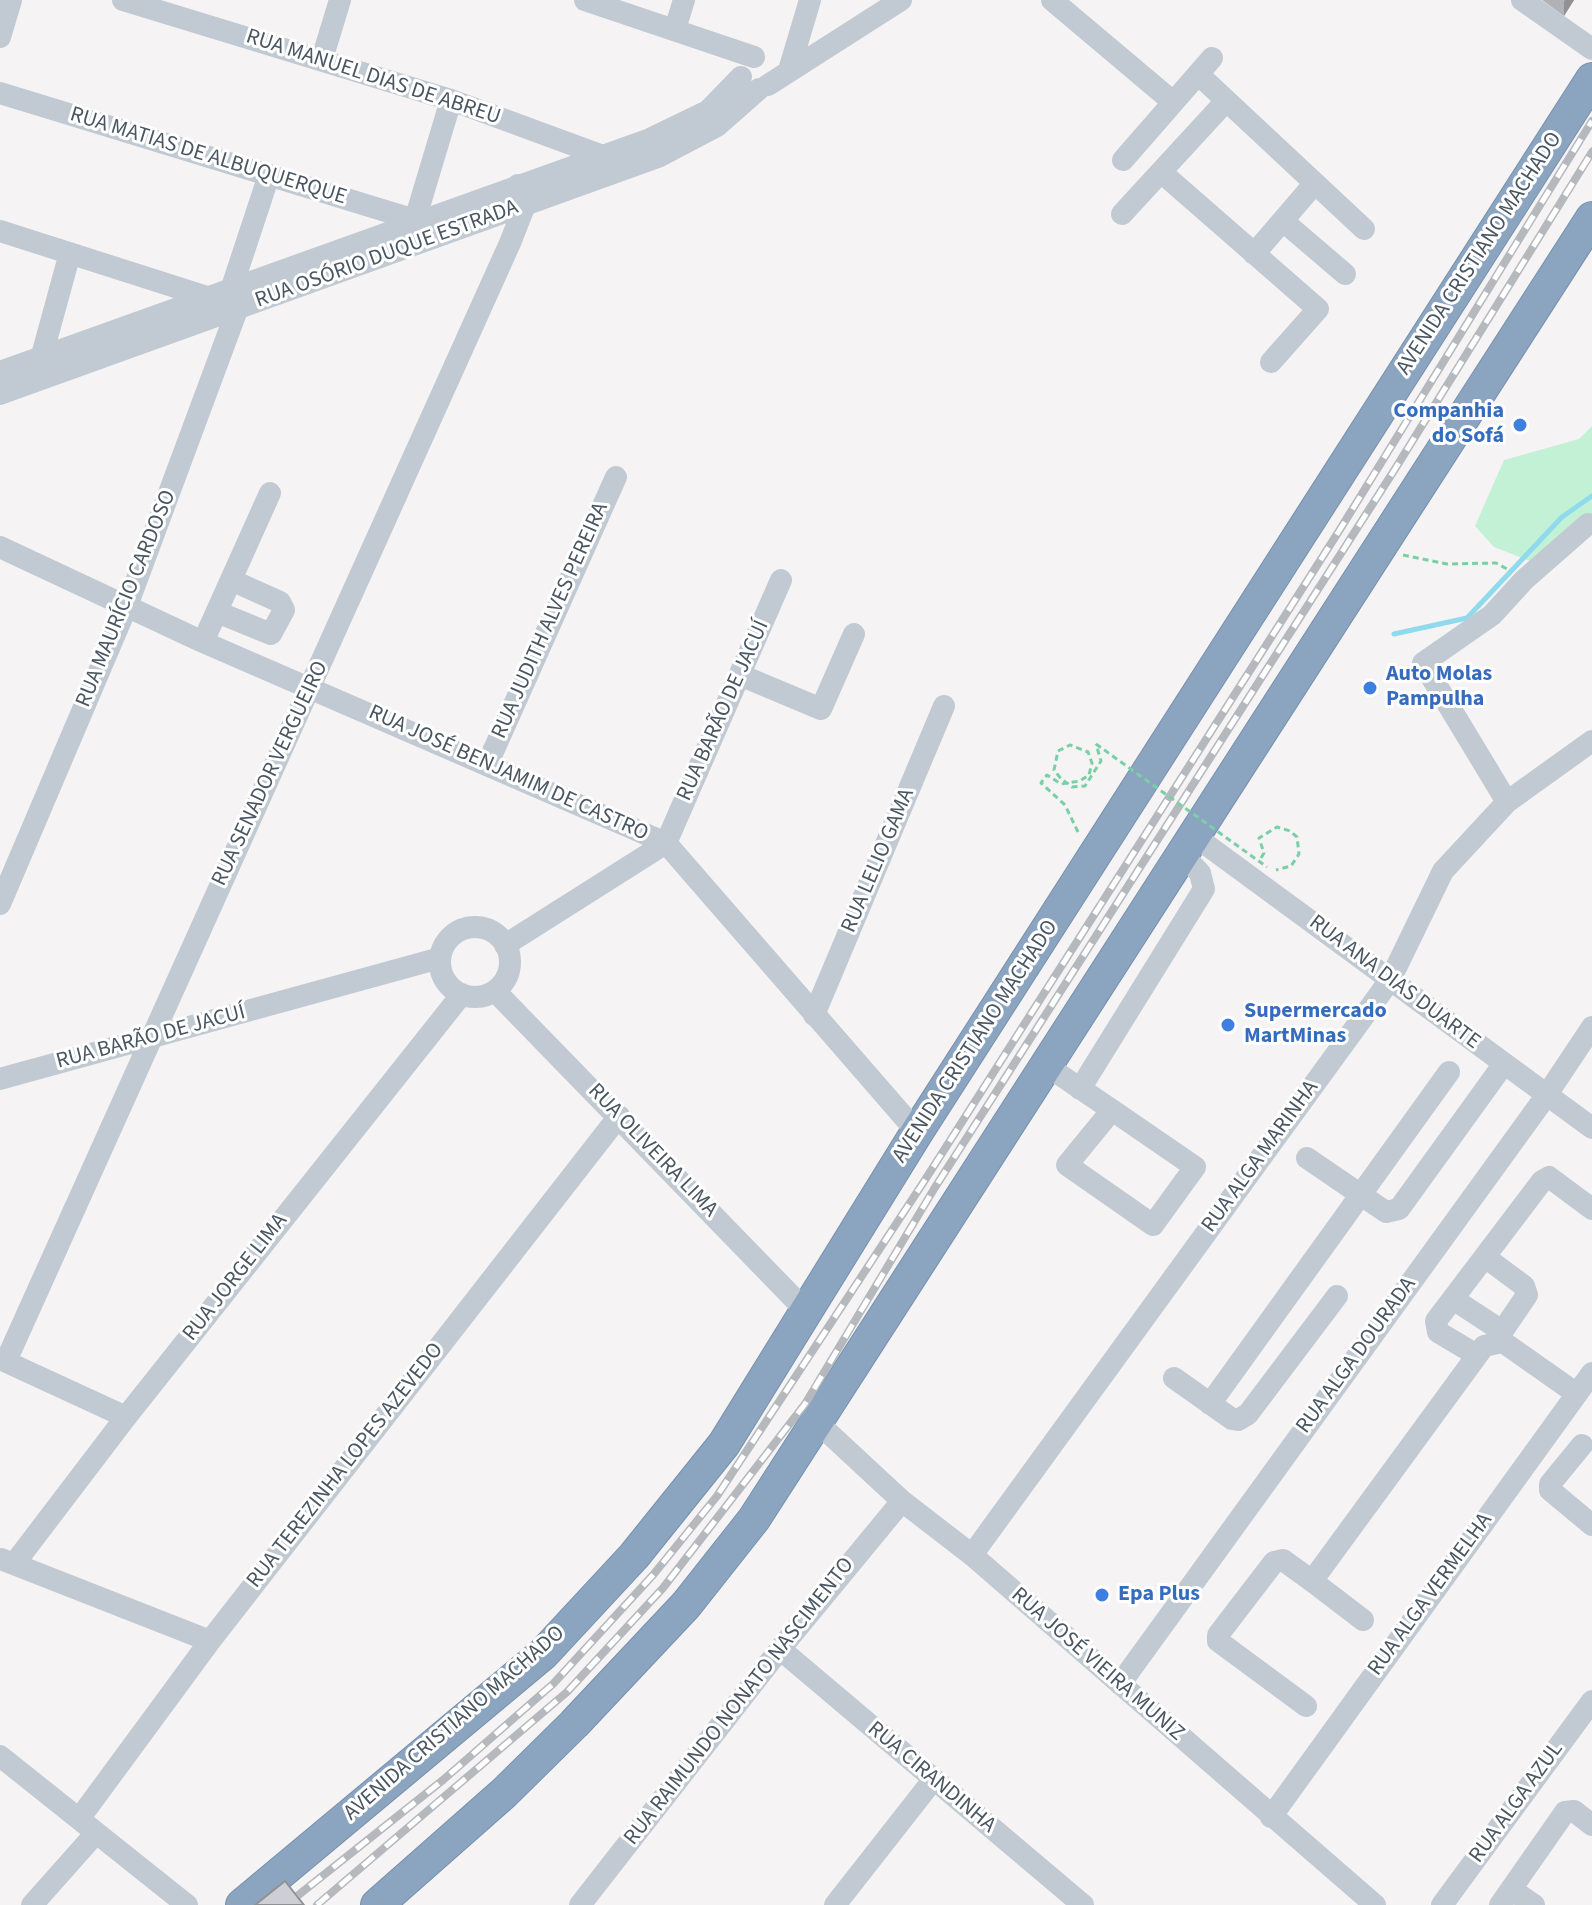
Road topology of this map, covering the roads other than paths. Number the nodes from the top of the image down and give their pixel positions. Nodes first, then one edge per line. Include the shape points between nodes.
1 (11, 0) edge
2 (123, 0) edge
3 (340, 0) edge
4 (585, 0) edge
5 (684, 0) edge
6 (810, 0) edge
7 (1052, 0) edge
8 (1522, 0) edge
9 (891, 3) edge
10 (675, 29) junction
11 (0, 37) edge
12 (1592, 49) edge
13 (322, 59) junction
14 (765, 72) junction
15 (1592, 79) edge
16 (0, 93) edge
17 (451, 100) junction
18 (1226, 101) junction
19 (1173, 102) junction
20 (1123, 160) dead end
21 (607, 165) junction
22 (1161, 172) junction
23 (269, 175) junction
24 (1315, 183) junction
25 (521, 195) junction
26 (1122, 214) dead end
27 (1592, 218) edge
28 (1283, 221) junction
29 (1364, 229) dead end
30 (0, 231) edge
31 (419, 231) junction
32 (70, 253) junction
33 (1254, 254) junction
34 (1345, 274) dead end
35 (227, 297) junction
36 (1271, 362) dead end
37 (44, 368) junction
38 (2, 383) edge
39 (616, 477) dead end
40 (270, 493) dead end
41 (1588, 524) dead end
42 (0, 547) edge
43 (231, 580) junction
44 (781, 580) dead end
45 (127, 606) junction
46 (217, 612) junction
47 (854, 634) dead end
48 (203, 642) junction
49 (740, 675) junction
50 (312, 688) junction
51 (944, 706) dead end
52 (1592, 741) edge
53 (487, 765) junction
54 (1507, 802) junction
55 (666, 843) junction
56 (1190, 846) junction
57 (0, 904) edge
58 (505, 945) junction
59 (440, 958) junction
60 (1390, 980) junction
61 (495, 991) junction
62 (462, 994) junction
63 (814, 1015) junction
64 (1592, 1027) edge
65 (148, 1040) junction
66 (1503, 1065) junction
67 (1047, 1066) junction
68 (1449, 1072) dead end
69 (0, 1079) edge
70 (1080, 1089) junction
71 (1546, 1096) junction
72 (1112, 1110) junction
73 (619, 1116) junction
74 (1592, 1128) edge
75 (917, 1132) junction
76 (1307, 1158) dead end
77 (1362, 1194) junction
78 (1592, 1209) edge
79 (1485, 1257) junction
80 (1337, 1296) dead end
81 (1453, 1299) junction
82 (807, 1312) junction
83 (1498, 1336) junction
84 (1475, 1354) junction
85 (3, 1360) edge
86 (1592, 1373) edge
87 (1174, 1378) dead end
88 (1577, 1394) junction
89 (1210, 1404) junction
90 (126, 1417) junction
91 (819, 1424) junction
92 (1582, 1445) dead end
93 (902, 1501) junction
94 (1592, 1525) edge
95 (972, 1555) junction
96 (7, 1562) edge
97 (1312, 1581) junction
98 (1363, 1620) dead end
99 (210, 1641) junction
100 (780, 1649) junction
101 (1120, 1684) junction
102 (1592, 1701) edge
103 (1306, 1706) dead end
104 (0, 1756) edge
105 (933, 1780) junction
106 (1271, 1817) junction
107 (1592, 1825) edge
108 (88, 1826) junction
109 (1506, 1897) edge
110 (32, 1905) edge
111 (187, 1905) edge
112 (242, 1905) edge
113 (377, 1905) edge
114 (580, 1905) edge
115 (835, 1905) edge
116 (1083, 1905) edge
117 (1375, 1905) edge
118 (1442, 1905) edge
119 (1534, 1905) edge

1 - 11 street
2 - 13 street, RUA MANUEL DIAS DE ABREU
3 - 13 street
4 - 10 street
5 - 10 street
6 - 14 street
7 - 19 street
8 - 12 street
9 - 14 street, RUA OSÓRIO DUQUE ESTRADA
10 - 14 street via 727,47
13 - 17 street, RUA MANUEL DIAS DE ABREU
14 - 21 street, RUA OSÓRIO DUQUE ESTRADA via 708,111
15 - 75 highway, AVENIDA CRISTIANO MACHADO
16 - 23 street, RUA MATIAS DE ALBUQUERQUE
17 - 21 street, RUA MANUEL DIAS DE ABREU
17 - 31 street
18 - 19 street via 1205,66
18 - 22 street
18 - 24 street
19 - 20 street
21 - 25 street, RUA OSÓRIO DUQUE ESTRADA
22 - 26 street
22 - 33 street
23 - 31 street, RUA MATIAS DE ALBUQUERQUE
23 - 35 street, RUA MAURÍCIO CARDOSO
24 - 28 street
24 - 29 street
25 - 31 street, RUA OSÓRIO DUQUE ESTRADA
25 - 50 street, RUA SENADOR VERGUEIRO
27 - 56 highway
28 - 33 street
28 - 34 street
30 - 32 street
31 - 35 street, RUA OSÓRIO DUQUE ESTRADA
32 - 35 street
32 - 37 street
33 - 36 street via 1318,309
35 - 37 street, RUA OSÓRIO DUQUE ESTRADA
35 - 45 street, RUA MAURÍCIO CARDOSO
37 - 38 street, RUA OSÓRIO DUQUE ESTRADA
39 - 53 street, RUA JUDITH ALVES PEREIRA
40 - 43 street
41 - 54 street via 1492,615 1423,663
42 - 45 street, RUA JOSÉ BENJAMIM DE CASTRO
43 - 46 street
43 - 46 street via 259,595 245,625
44 - 49 street, RUA BARÃO DE JACUÍ
45 - 48 street, RUA JOSÉ BENJAMIM DE CASTRO
45 - 57 street, RUA MAURÍCIO CARDOSO
46 - 48 street
47 - 49 street via 821,709
48 - 50 street, RUA JOSÉ BENJAMIM DE CASTRO
49 - 55 street, RUA BARÃO DE JACUÍ
50 - 53 street, RUA JOSÉ BENJAMIM DE CASTRO
50 - 65 street, RUA SENADOR VERGUEIRO
51 - 63 street, RUA LELIO GAMA
52 - 54 street, RUA ALGA MARINHA
53 - 55 street, RUA JOSÉ BENJAMIM DE CASTRO
54 - 60 street, RUA ALGA MARINHA via 1443,871
55 - 58 street
55 - 63 street, RUA JOSÉ BENJAMIM DE CASTRO
56 - 60 street, RUA ANA DIAS DUARTE
56 - 67 highway
56 - 70 street via 1204,889
58 - 59 street via 489,930 468,927 449,938
58 - 61 street via 508,975
59 - 62 street via 445,980
59 - 65 street, RUA BARÃO DE JACUÍ
60 - 66 street, RUA ANA DIAS DUARTE
60 - 95 street, RUA ALGA MARINHA
61 - 62 street via 479,997
61 - 73 street, RUA OLIVEIRA LIMA
62 - 90 street, RUA JORGE LIMA
63 - 75 street, RUA JOSÉ BENJAMIM DE CASTRO
64 - 71 street, RUA ALGA DOURADA
65 - 69 street, RUA BARÃO DE JACUÍ
65 - 85 street, RUA SENADOR VERGUEIRO
66 - 71 street, RUA ANA DIAS DUARTE
66 - 77 street via 1399,1209 1386,1212
67 - 70 street
67 - 91 highway
68 - 77 street
70 - 72 street
71 - 74 street, RUA ANA DIAS DUARTE
71 - 101 street, RUA ALGA DOURADA
72 - 72 street via 1195,1167 1153,1225 1067,1165
73 - 82 street, RUA OLIVEIRA LIMA
73 - 99 street, RUA TEREZINHA LOPES AZEVEDO
75 - 82 highway, AVENIDA CRISTIANO MACHADO
76 - 77 street
77 - 89 street
78 - 79 street via 1546,1178
79 - 81 street
79 - 83 street via 1527,1295
80 - 89 street via 1248,1414 1232,1419
81 - 83 street
81 - 84 street via 1435,1326
82 - 112 highway, AVENIDA CRISTIANO MACHADO via 724,1444 634,1556 543,1654
83 - 84 street
83 - 88 street
84 - 97 street
85 - 90 street
86 - 88 street, RUA ALGA VERMELHA
87 - 89 street
88 - 106 street, RUA ALGA VERMELHA
90 - 96 street, RUA JORGE LIMA
91 - 93 street, RUA JOSÉ VIEIRA MUNIZ
91 - 113 highway via 686,1605 504,1793
92 - 94 street via 1550,1490
93 - 95 street, RUA JOSÉ VIEIRA MUNIZ
93 - 100 street, RUA RAIMUNDO NONATO NASCIMENTO
95 - 101 street, RUA JOSÉ VIEIRA MUNIZ
96 - 99 street
97 - 98 street
97 - 103 street via 1278,1560 1218,1635 1222,1646
99 - 108 street, RUA TEREZINHA LOPES AZEVEDO
100 - 105 street, RUA CIRANDINHA
100 - 114 street, RUA RAIMUNDO NONATO NASCIMENTO
101 - 106 street, RUA JOSÉ VIEIRA MUNIZ
102 - 118 street, RUA ALGA AZUL
104 - 108 street
105 - 115 street
105 - 116 street, RUA CIRANDINHA
106 - 117 street, RUA JOSÉ VIEIRA MUNIZ
107 - 109 street via 1574,1811 1565,1812
108 - 110 street, RUA TEREZINHA LOPES AZEVEDO
108 - 111 street
109 - 119 street

